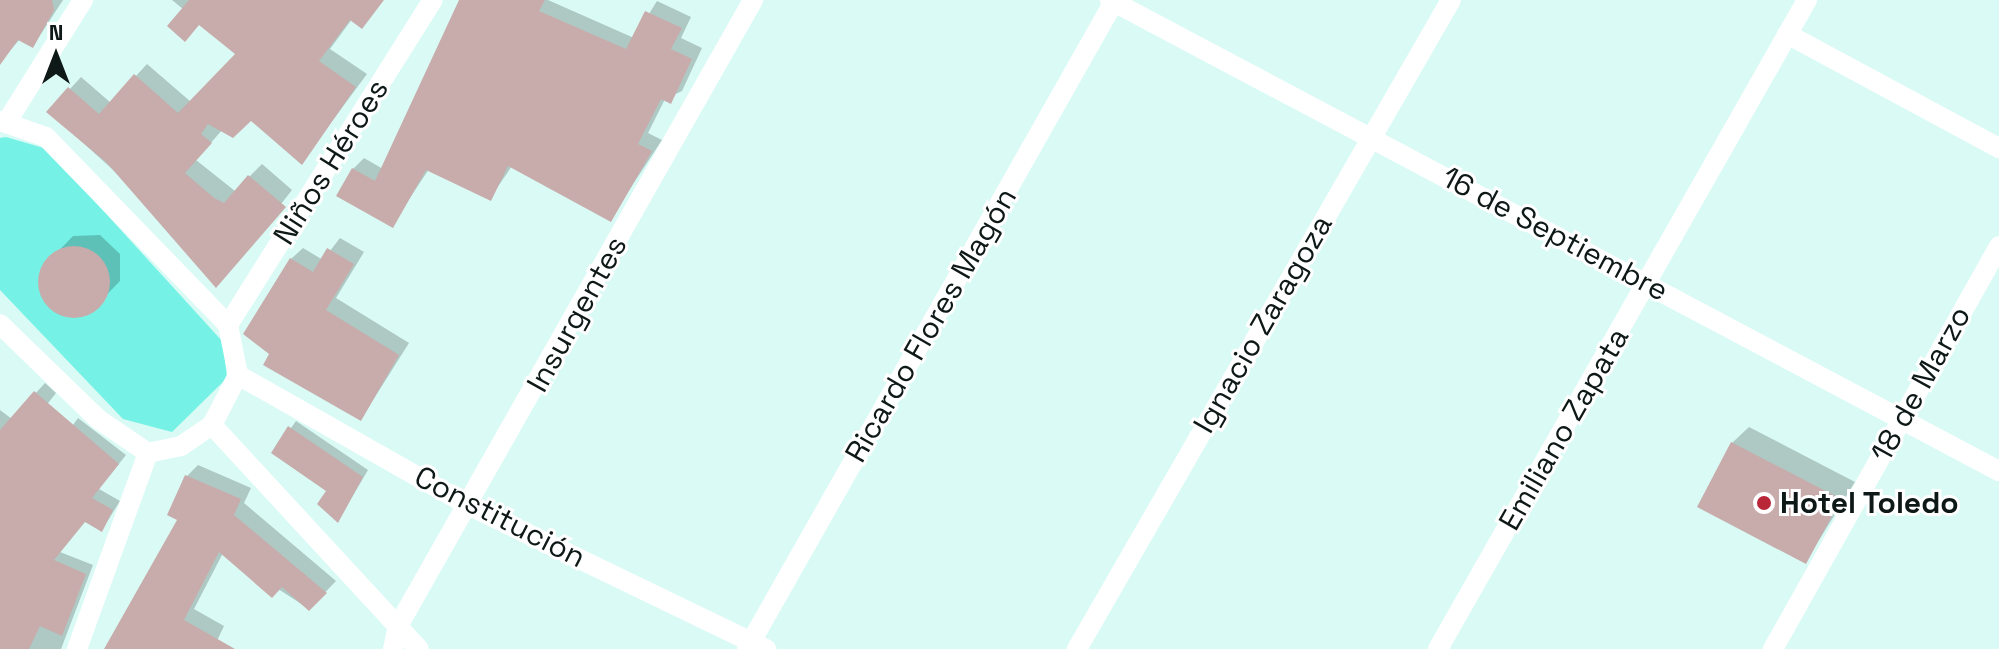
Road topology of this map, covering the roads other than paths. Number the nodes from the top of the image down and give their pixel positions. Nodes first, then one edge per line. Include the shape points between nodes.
1 (83, 0) edge
2 (433, 0) edge
3 (753, 0) edge
4 (1451, 0) edge
5 (1807, 0) edge
6 (1113, 1) edge
7 (1787, 34) junction
8 (4, 120) edge
9 (1370, 136) junction
10 (1999, 148) edge
11 (1999, 246) edge
12 (1646, 283) junction
13 (0, 324) edge
14 (228, 325) junction
15 (238, 375) junction
16 (1900, 418) junction
17 (212, 425) junction
18 (148, 453) junction
19 (1999, 471) edge
20 (470, 506) junction
21 (398, 626) junction
22 (755, 646) edge
23 (77, 649) edge
24 (393, 649) edge
25 (419, 649) edge
26 (1077, 649) edge
27 (1438, 649) edge
28 (1773, 649) edge

1 - 8 street
2 - 14 street, Niños Héroes
3 - 20 street, Insurgentes
4 - 9 street, Ignacio Zaragoza
5 - 7 street, Emiliano Zapata
6 - 9 street, 16 de Septiembre
6 - 22 street, Ricardo Flores Magón
7 - 10 street
7 - 12 street, Emiliano Zapata
8 - 14 street via 46,137
9 - 12 street, 16 de Septiembre
9 - 26 street, Ignacio Zaragoza
11 - 16 street, 18 de Marzo
12 - 16 street, 16 de Septiembre
12 - 27 street, Emiliano Zapata
13 - 18 street via 98,419
14 - 15 street
15 - 17 street
15 - 20 street, Constitución
16 - 19 street, 16 de Septiembre
16 - 28 street, 18 de Marzo
17 - 18 street via 181,446
17 - 21 street
18 - 23 street
20 - 21 street, Insurgentes
20 - 22 street, Constitución
21 - 24 street, Insurgentes
21 - 25 street

